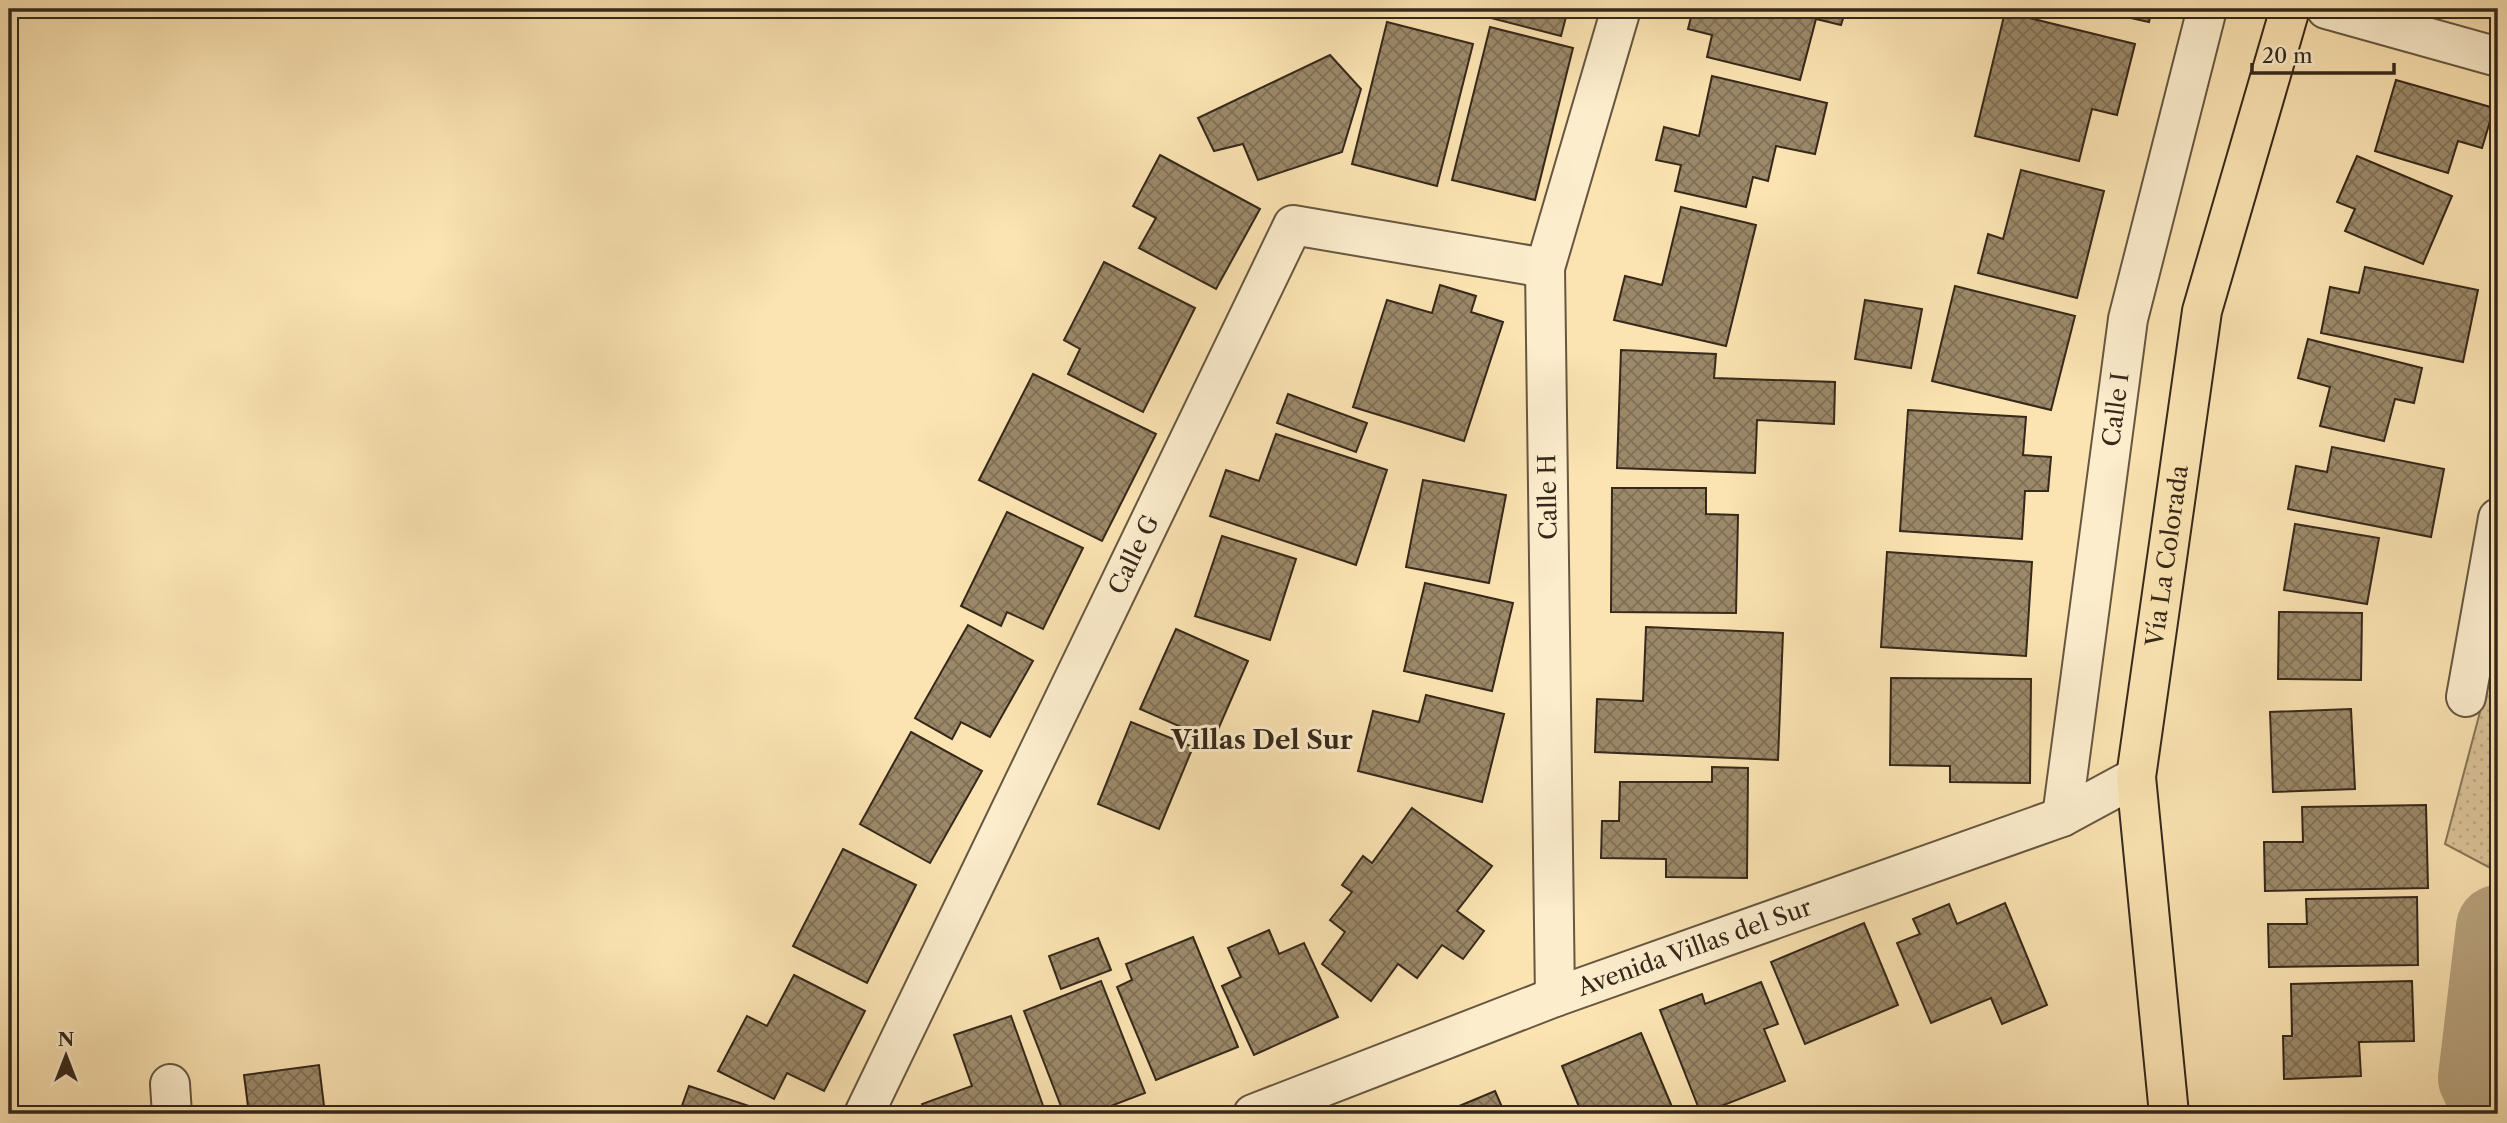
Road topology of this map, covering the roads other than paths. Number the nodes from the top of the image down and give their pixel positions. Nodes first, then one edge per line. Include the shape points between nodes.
1 (1621, 9) edge
2 (2207, 9) edge
3 (2290, 9) edge
4 (2326, 9) edge
5 (2498, 57) edge
6 (1545, 268) junction
7 (2498, 517) edge
8 (2466, 697) dead end
9 (2136, 777) junction
10 (2062, 817) junction
11 (1555, 997) junction
12 (864, 1114) edge
13 (1254, 1114) edge
14 (2169, 1114) edge

1 - 6 street, Calle H
2 - 10 street, Calle I via 2128,319
3 - 9 main road, Vía La Colorada via 2202,311
4 - 5 street
6 - 11 street, Calle H
6 - 12 street, Calle G via 1293,225
7 - 8 street
9 - 10 street, Avenida Villas del Sur
9 - 14 main road, Vía La Colorada
10 - 11 street, Avenida Villas del Sur
11 - 13 street, Avenida Villas del Sur

